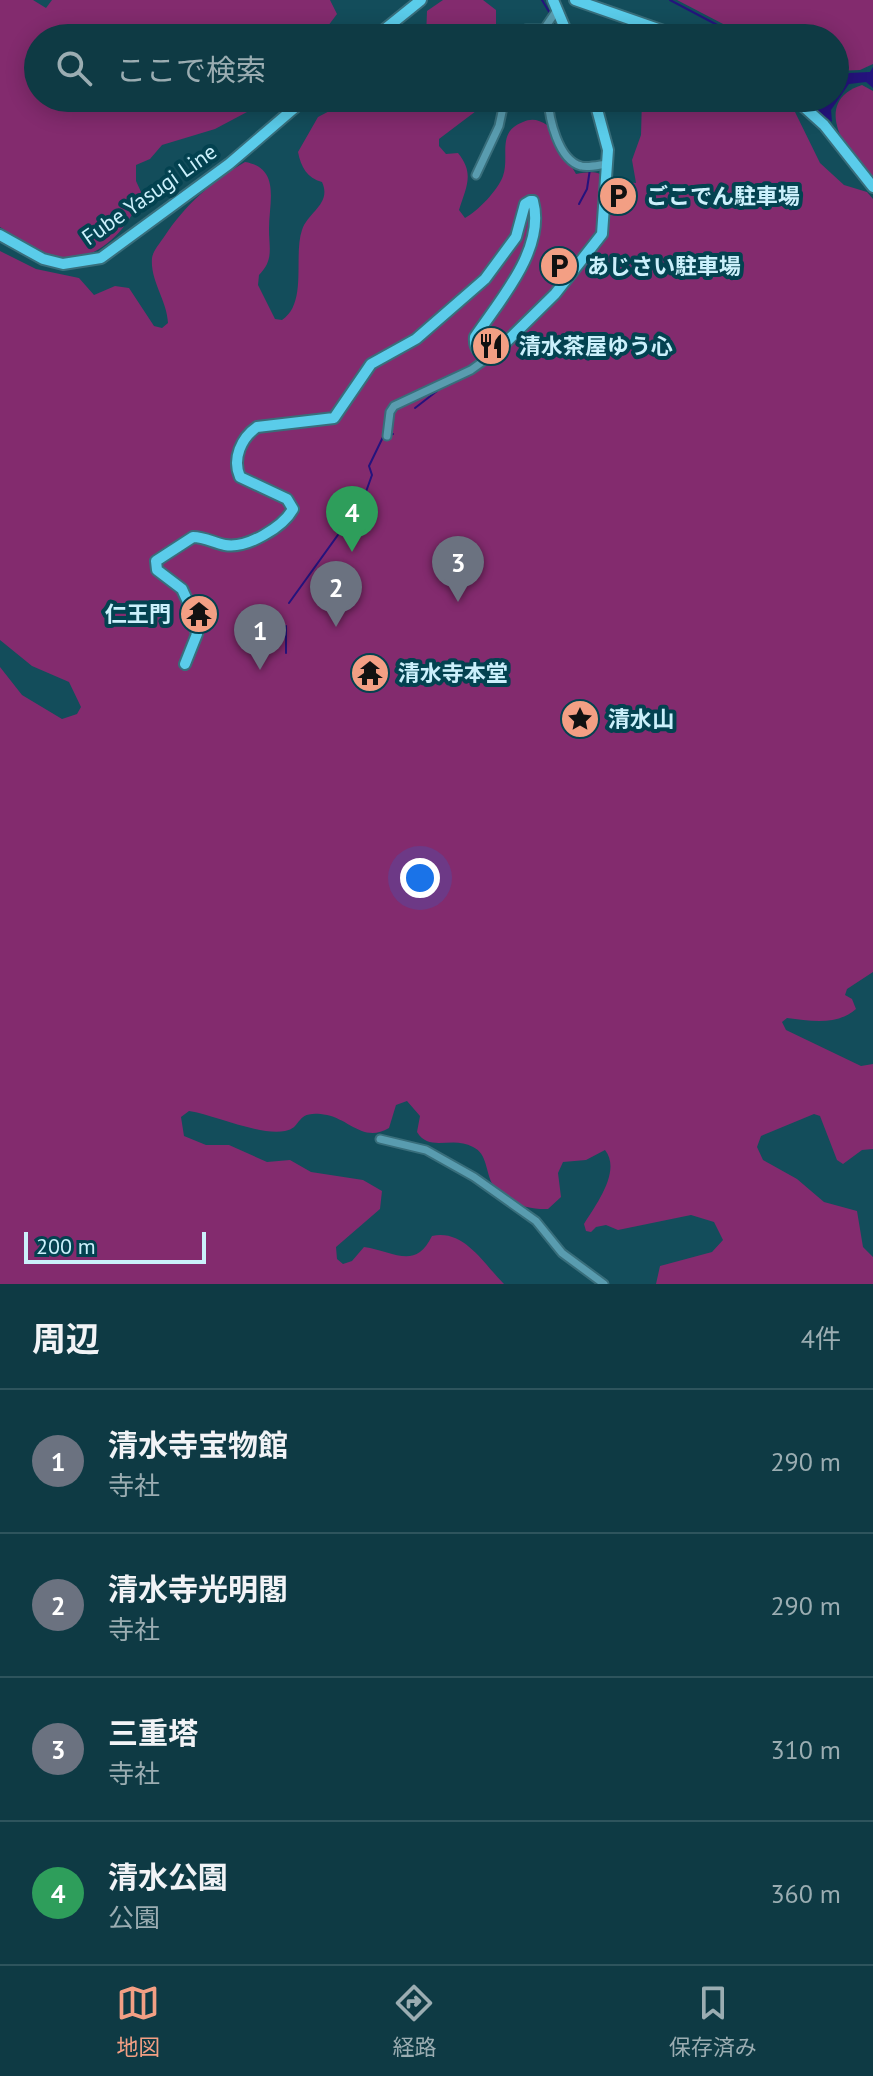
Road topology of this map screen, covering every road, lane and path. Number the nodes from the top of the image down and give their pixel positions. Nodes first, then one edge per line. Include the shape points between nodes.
1 (421, 0) edge
2 (575, 0) edge
3 (555, 5) edge
4 (391, 24) edge
5 (547, 24) edge
6 (563, 24) edge
7 (644, 24) edge
8 (290, 112) edge
9 (502, 112) edge
10 (551, 112) edge
11 (599, 112) edge
12 (810, 112) edge
13 (607, 164) junction
14 (476, 175) dead end
15 (873, 187) edge
16 (0, 235) edge
17 (489, 357) junction
18 (387, 436) dead end
19 (185, 664) dead end
20 (380, 1139) dead end
21 (604, 1284) edge

1 - 4 main road
2 - 7 main road
3 - 5 street
3 - 6 main road
8 - 16 main road, Fube Yasugi Line via 101,258 63,264
9 - 14 street
10 - 13 street via 556,136 571,161 582,166
11 - 13 main road
12 - 15 main road
13 - 17 main road via 604,225 597,244 555,294
17 - 18 street via 394,406
17 - 19 main road via 478,351 475,337 526,255 533,201 525,204 516,237 485,279 416,339 371,364 334,418 257,427 249,433 236,460 240,477 287,499 293,509 245,542 224,545 193,537 156,561 157,570 182,589 196,630
20 - 21 street via 426,1150 474,1177 536,1221 562,1253

